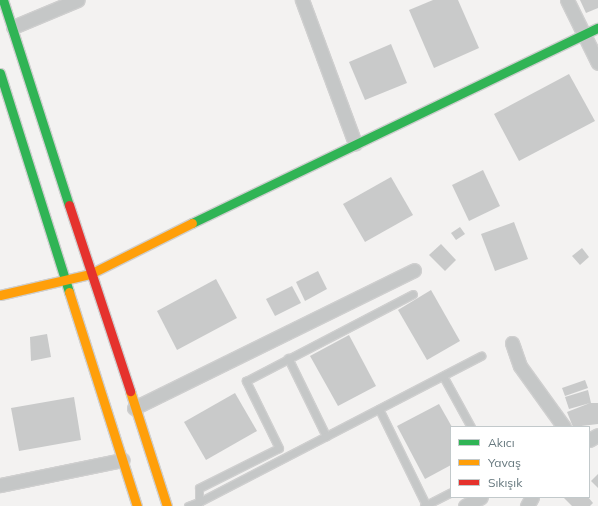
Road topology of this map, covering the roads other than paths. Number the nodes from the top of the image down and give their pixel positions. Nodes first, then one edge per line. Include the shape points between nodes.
1 (3, 0) edge
2 (78, 0) edge
3 (302, 0) edge
4 (567, 0) edge
5 (13, 27) junction
6 (598, 28) edge
7 (582, 36) junction
8 (598, 63) edge
9 (0, 73) edge
10 (355, 143) junction
11 (414, 270) dead end
12 (90, 274) junction
13 (66, 282) junction
14 (413, 294) dead end
15 (0, 295) edge
16 (512, 343) dead end
17 (481, 356) dead end
18 (288, 358) junction
19 (443, 376) junction
20 (134, 408) junction
21 (379, 408) junction
22 (470, 426) edge
23 (563, 426) edge
24 (326, 436) junction
25 (122, 460) junction
26 (0, 485) edge
27 (450, 492) edge
28 (478, 498) edge
29 (199, 502) junction
30 (425, 505) edge
31 (136, 506) edge
32 (167, 506) edge
33 (188, 506) edge
34 (464, 506) edge

1 - 5 main road
2 - 5 street
3 - 10 street
4 - 7 street
5 - 12 main road
6 - 7 main road
7 - 8 street
7 - 10 main road
9 - 13 main road
10 - 12 main road
11 - 20 street
12 - 13 main road
12 - 20 main road
13 - 15 main road
13 - 25 main road
14 - 18 lane
16 - 23 street via 520,366
17 - 19 lane
18 - 24 lane
18 - 29 lane via 246,381 279,448 199,488
19 - 21 lane
19 - 22 lane
20 - 32 main road
21 - 24 lane
21 - 30 lane
24 - 29 lane
25 - 26 street
25 - 31 main road
27 - 30 lane
28 - 34 street
29 - 33 lane

